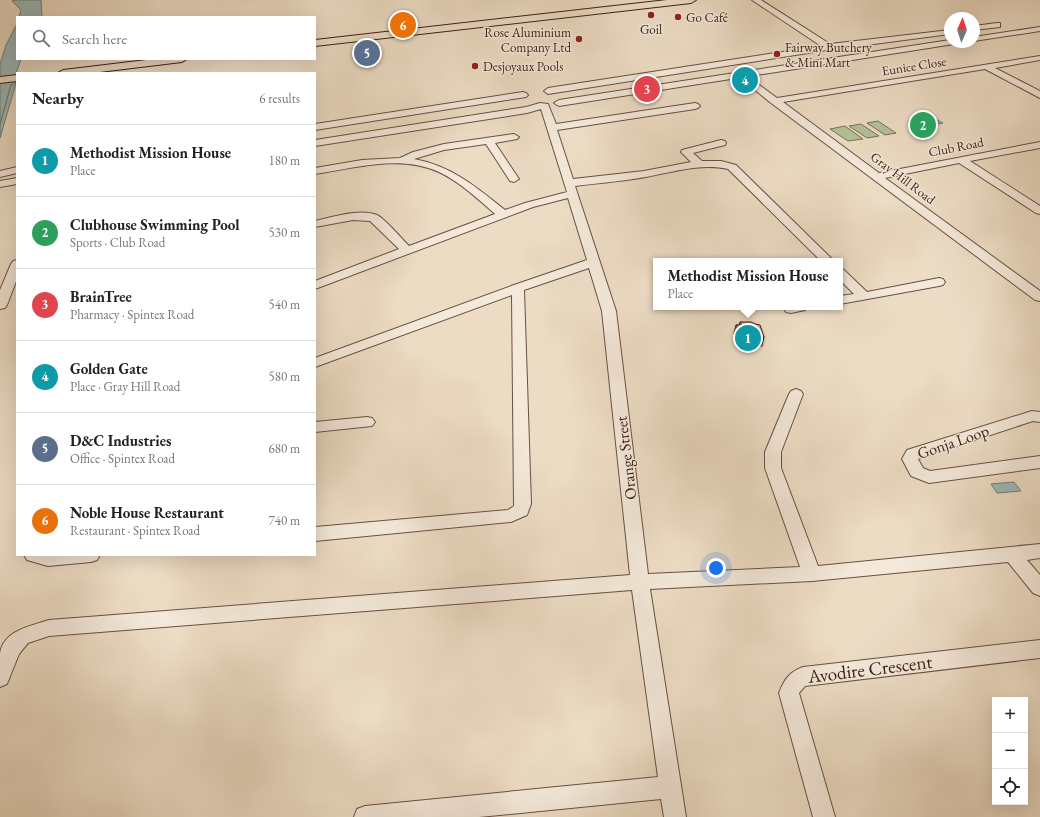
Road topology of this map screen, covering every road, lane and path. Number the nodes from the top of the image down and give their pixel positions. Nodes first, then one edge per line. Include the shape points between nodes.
1 (691, 0) edge
2 (756, 0) edge
3 (1040, 22) edge
4 (1006, 24) dead end
5 (980, 27) edge
6 (1040, 28) edge
7 (980, 31) edge
8 (944, 33) edge
9 (980, 34) edge
10 (944, 36) edge
11 (980, 38) edge
12 (944, 39) edge
13 (316, 44) edge
14 (944, 44) edge
15 (835, 51) junction
16 (1040, 58) edge
17 (174, 60) edge
18 (987, 67) junction
19 (72, 72) edge
20 (16, 78) edge
21 (744, 78) junction
22 (0, 80) edge
23 (1040, 95) edge
24 (541, 98) junction
25 (774, 101) junction
26 (695, 106) dead end
27 (316, 127) edge
28 (551, 128) junction
29 (316, 132) edge
30 (514, 137) dead end
31 (316, 138) edge
32 (489, 141) junction
33 (316, 143) edge
34 (721, 143) dead end
35 (1039, 146) edge
36 (401, 160) junction
37 (961, 160) junction
38 (699, 164) junction
39 (16, 170) edge
40 (316, 171) edge
41 (0, 175) edge
42 (16, 175) edge
43 (877, 176) junction
44 (514, 179) dead end
45 (16, 181) edge
46 (0, 184) edge
47 (16, 187) edge
48 (0, 188) edge
49 (571, 188) junction
50 (1040, 211) edge
51 (504, 215) junction
52 (316, 224) edge
53 (408, 251) junction
54 (825, 258) edge
55 (594, 262) junction
56 (16, 266) edge
57 (843, 276) edge
58 (939, 282) dead end
59 (316, 285) edge
60 (518, 288) junction
61 (864, 296) junction
62 (1040, 297) edge
63 (843, 300) edge
64 (0, 304) edge
65 (316, 363) edge
66 (796, 394) dead end
67 (1040, 417) edge
68 (367, 422) dead end
69 (316, 427) edge
70 (1040, 462) edge
71 (316, 534) edge
72 (1040, 551) edge
73 (1012, 555) junction
74 (37, 556) edge
75 (80, 556) edge
76 (812, 574) junction
77 (640, 582) junction
78 (1040, 588) edge
79 (1040, 648) edge
80 (0, 678) edge
81 (670, 787) junction
82 (365, 817) edge
83 (675, 817) edge
84 (824, 817) edge

1 - 13 main road
2 - 15 street
3 - 7 street
4 - 5 street
6 - 9 street
6 - 11 street
8 - 15 street
10 - 15 street
12 - 15 street
14 - 21 street
15 - 24 street
15 - 24 street
16 - 18 street, Eunice Close
17 - 19 main road
18 - 23 street
18 - 25 street, Eunice Close
20 - 22 main road
21 - 24 street
21 - 25 street, Gray Hill Road
24 - 27 street
24 - 28 street, Orange Street
24 - 29 street
24 - 31 street
24 - 33 street via 527,110
25 - 43 street, Gray Hill Road
26 - 28 street
28 - 49 street, Orange Street
30 - 32 street
32 - 36 street via 416,154
32 - 44 street
34 - 38 street via 686,152
35 - 37 street, Club Road
36 - 40 street
36 - 51 street via 426,164 442,170 462,182
37 - 43 street, Club Road
37 - 50 street
38 - 49 street
38 - 54 street via 732,166
39 - 41 street
41 - 42 street
43 - 62 street, Gray Hill Road
45 - 46 street
47 - 48 street
49 - 51 street
49 - 55 street, Orange Street
51 - 53 street
52 - 53 street via 362,216 374,218
53 - 59 street
55 - 60 street
55 - 77 street, Orange Street via 609,311
56 - 64 street
57 - 61 street
58 - 61 street
60 - 65 street
60 - 71 street via 523,504 521,510 511,516
61 - 63 street
66 - 76 street via 773,452 773,468
67 - 70 street, Gonja Loop via 1032,416 913,454 910,459 917,472 929,477
68 - 69 street
72 - 73 street
73 - 76 street
73 - 78 street
74 - 75 street via 48,559
76 - 77 street
77 - 80 street via 49,628 21,637 11,649
77 - 81 street, Orange Street
79 - 84 street, Avodire Crescent via 803,676 792,683 789,693
81 - 82 street
81 - 83 street, Orange Street

